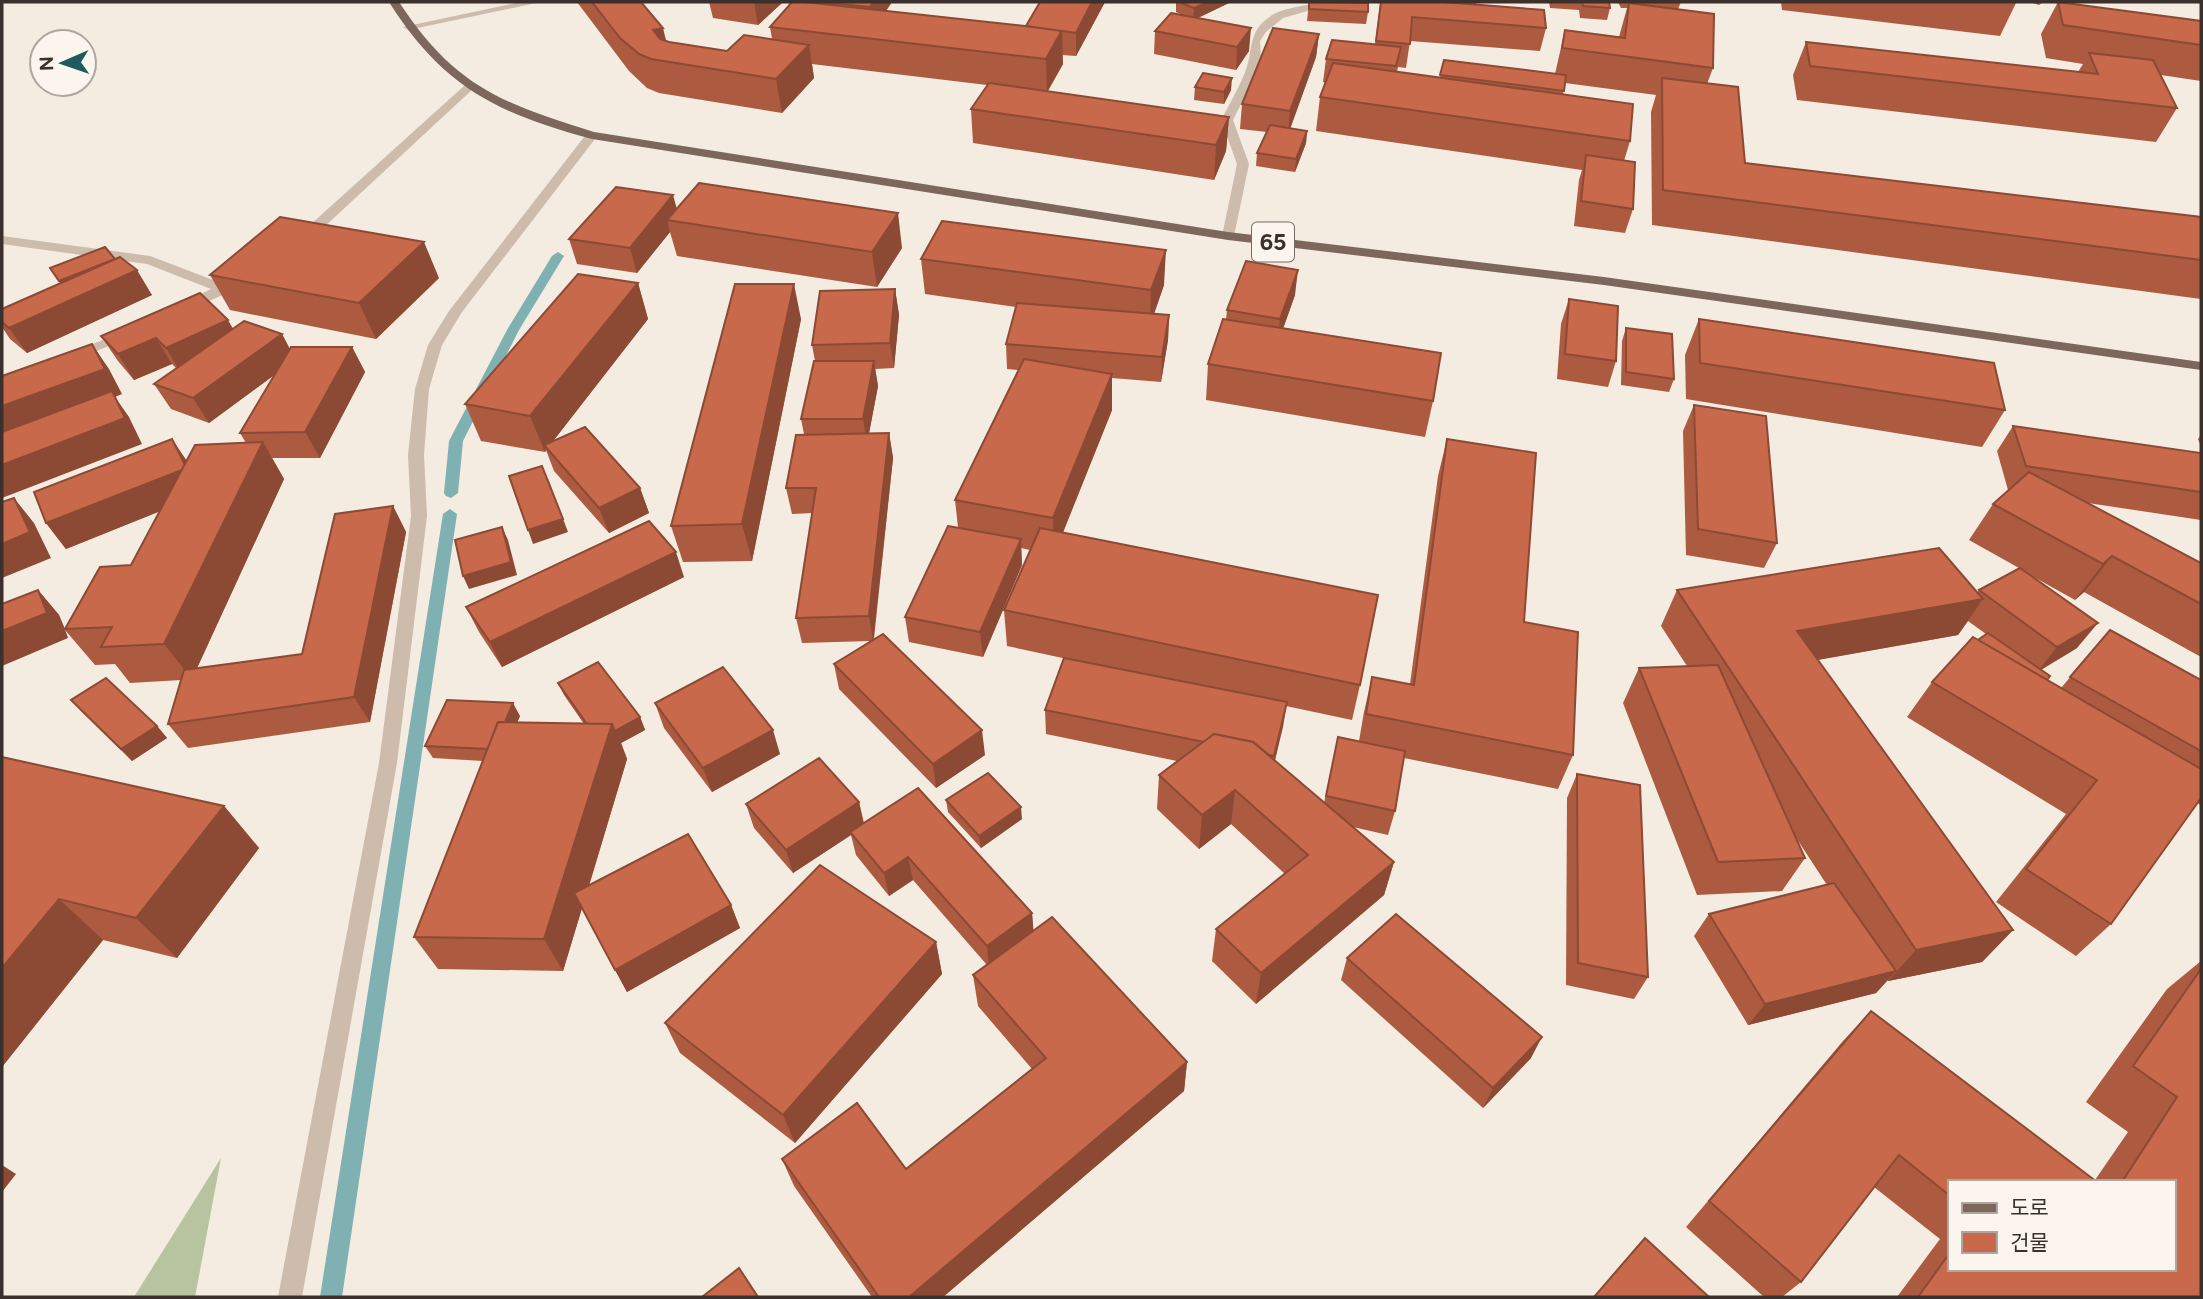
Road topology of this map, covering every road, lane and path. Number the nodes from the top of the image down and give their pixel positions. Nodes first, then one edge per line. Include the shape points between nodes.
1 (394, 2) edge
2 (536, 2) edge
3 (1334, 2) edge
4 (408, 27) junction
5 (468, 88) junction
6 (592, 135) junction
7 (1228, 236) junction
8 (2, 240) edge
9 (289, 248) edge
10 (247, 275) edge
11 (224, 289) junction
12 (170, 315) edge
13 (134, 331) edge
14 (60, 360) edge
15 (2201, 366) edge
16 (290, 1297) edge

1 - 4 main road, 65
2 - 4 street
3 - 7 street via 1279,16 1255,41 1250,74 1227,120 1243,164
4 - 5 main road, 65
5 - 6 main road, 65 via 522,113
5 - 9 street via 316,230
6 - 7 main road, 65
6 - 16 street via 456,311 435,345 422,389 416,455 419,516 388,763
7 - 15 main road, 65 via 1604,281
8 - 11 street via 150,260
10 - 11 street
11 - 12 street
13 - 14 street

